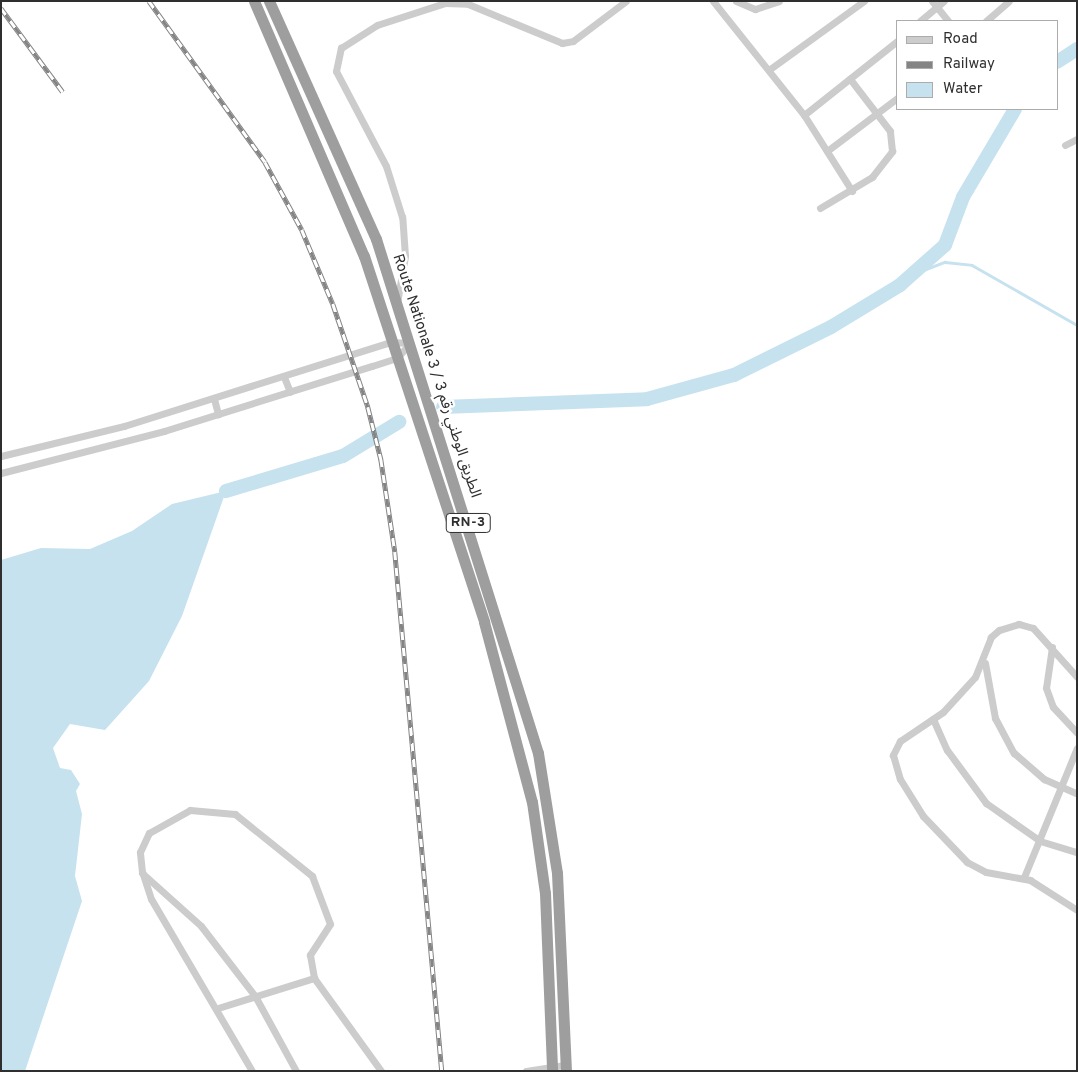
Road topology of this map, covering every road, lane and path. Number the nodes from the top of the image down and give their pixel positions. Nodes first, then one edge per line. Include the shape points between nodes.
1 (269, 1) edge
2 (626, 1) edge
3 (713, 1) edge
4 (736, 1) edge
5 (779, 1) edge
6 (864, 1) edge
7 (944, 1) edge
8 (1009, 1) edge
9 (255, 2) edge
10 (934, 4) edge
11 (921, 20) edge
12 (947, 20) edge
13 (987, 20) edge
14 (896, 42) edge
15 (770, 69) junction
16 (850, 79) junction
17 (896, 99) edge
18 (878, 114) junction
19 (804, 115) junction
20 (1077, 139) edge
21 (1065, 146) dead end
22 (827, 151) junction
23 (852, 191) junction
24 (820, 208) dead end
25 (397, 303) junction
26 (391, 342) junction
27 (410, 343) junction
28 (397, 358) junction
29 (284, 377) junction
30 (290, 392) junction
31 (214, 399) junction
32 (218, 414) junction
33 (124, 426) junction
34 (127, 440) junction
35 (1, 456) edge
36 (1, 473) edge
37 (1052, 647) junction
38 (985, 662) junction
39 (1077, 677) edge
40 (934, 719) junction
41 (1077, 733) edge
42 (1077, 748) edge
43 (1062, 788) junction
44 (1077, 794) edge
45 (1040, 842) junction
46 (1077, 852) edge
47 (142, 872) junction
48 (1024, 877) junction
49 (1077, 910) edge
50 (314, 978) junction
51 (255, 996) junction
52 (218, 1008) junction
53 (565, 1068) edge
54 (552, 1069) edge
55 (252, 1071) edge
56 (296, 1071) edge
57 (381, 1071) edge
58 (526, 1071) edge

1 - 25 highway, Route Nationale 3 / الطريق الوطني رقم 3 / RN-3 via 350,176
2 - 25 street via 573,41 562,43 468,4 446,4 377,25 341,48 336,71 386,166 402,217 406,256
3 - 15 street
4 - 5 street via 755,9
6 - 15 street
7 - 10 street
8 - 13 street
9 - 26 highway, Route Nationale 3 / الطريق الوطني رقم 3 / RN-3 via 335,180
10 - 11 street
10 - 12 street
14 - 16 street
15 - 19 street
16 - 18 street
16 - 19 street
17 - 18 street
18 - 22 street
18 - 23 street via 890,131 892,151 872,177
19 - 22 street
20 - 21 street
22 - 23 street
23 - 24 street
25 - 27 highway, Route Nationale 3 / الطريق الوطني رقم 3 / RN-3
26 - 27 street
26 - 28 highway, Route Nationale 3 / الطريق الوطني رقم 3 / RN-3
26 - 29 street
27 - 28 street
27 - 53 highway, Route Nationale 3 / الطريق الوطني رقم 3 / RN-3 via 501,625 545,782 558,892
28 - 30 street
28 - 54 highway, Route Nationale 3 / الطريق الوطني رقم 3 / RN-3 via 484,622 532,802 545,892
29 - 30 street
29 - 31 street
30 - 32 street
31 - 32 street
31 - 33 street
32 - 34 street
33 - 34 street
33 - 35 street
34 - 36 street
37 - 38 street via 1033,628 1014,625 991,637
37 - 39 street
37 - 41 street via 1046,688 1053,707
38 - 40 street
38 - 43 street via 990,699 1004,736 1028,767
40 - 45 street via 946,750 981,797 1012,825
40 - 48 street via 900,741 893,751 907,791 933,829 967,862 986,872
42 - 43 street
43 - 44 street
43 - 45 street
45 - 46 street
45 - 48 street
47 - 50 street via 144,843 162,822 190,810 235,814 312,876 330,924 310,954
47 - 51 street via 201,926
47 - 52 street via 151,899
48 - 49 street
50 - 51 street
50 - 57 street
51 - 52 street
51 - 56 street
52 - 55 street
53 - 54 street
54 - 58 street

